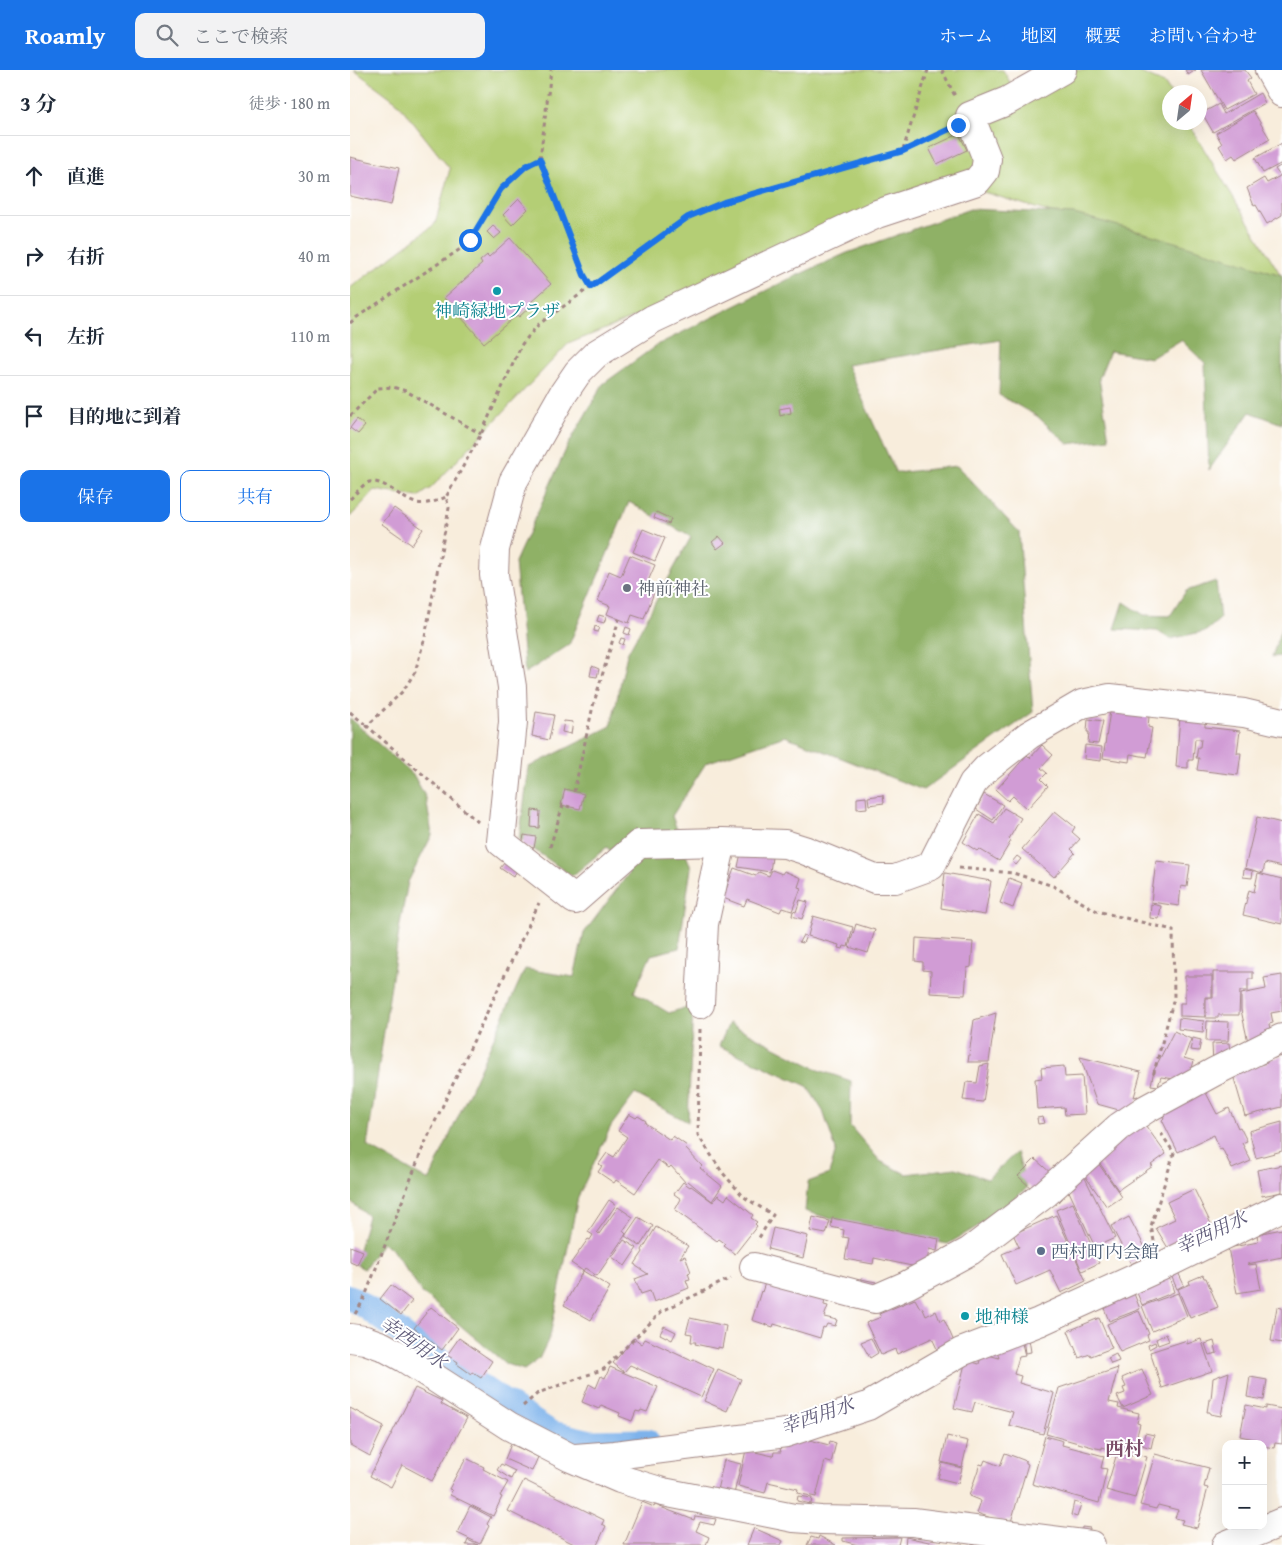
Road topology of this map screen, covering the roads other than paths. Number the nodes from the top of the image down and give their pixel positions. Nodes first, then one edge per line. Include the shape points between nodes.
1 (1062, 70) edge
2 (1269, 70) edge
3 (1282, 93) edge
4 (1282, 722) edge
5 (722, 842) junction
6 (700, 1004) road end
7 (1282, 1038) edge
8 (1282, 1207) edge
9 (754, 1267) road end
10 (350, 1338) edge
11 (571, 1458) junction
12 (1282, 1522) edge
13 (1282, 1540) edge
14 (1091, 1545) edge
15 (1226, 1545) edge
16 (1280, 1545) edge

1 - 5 street via 1007,101 970,116 987,159 985,171 977,181 877,214 653,319 596,354 563,394 513,482 494,549 494,575 512,687 513,722 501,842 575,900 639,844
2 - 3 street
4 - 5 street via 1244,713 1110,698 1082,704 1029,735 987,768 973,783 930,866 894,879 875,879 785,844
5 - 6 street via 704,924
7 - 9 street via 1146,1109 1120,1127 1046,1193 970,1251 875,1299
8 - 11 street via 1162,1266 962,1352 868,1406 786,1434
10 - 11 street via 382,1346 509,1426
11 - 14 street via 620,1479 663,1492 794,1518 913,1522
12 - 15 street
13 - 16 street

